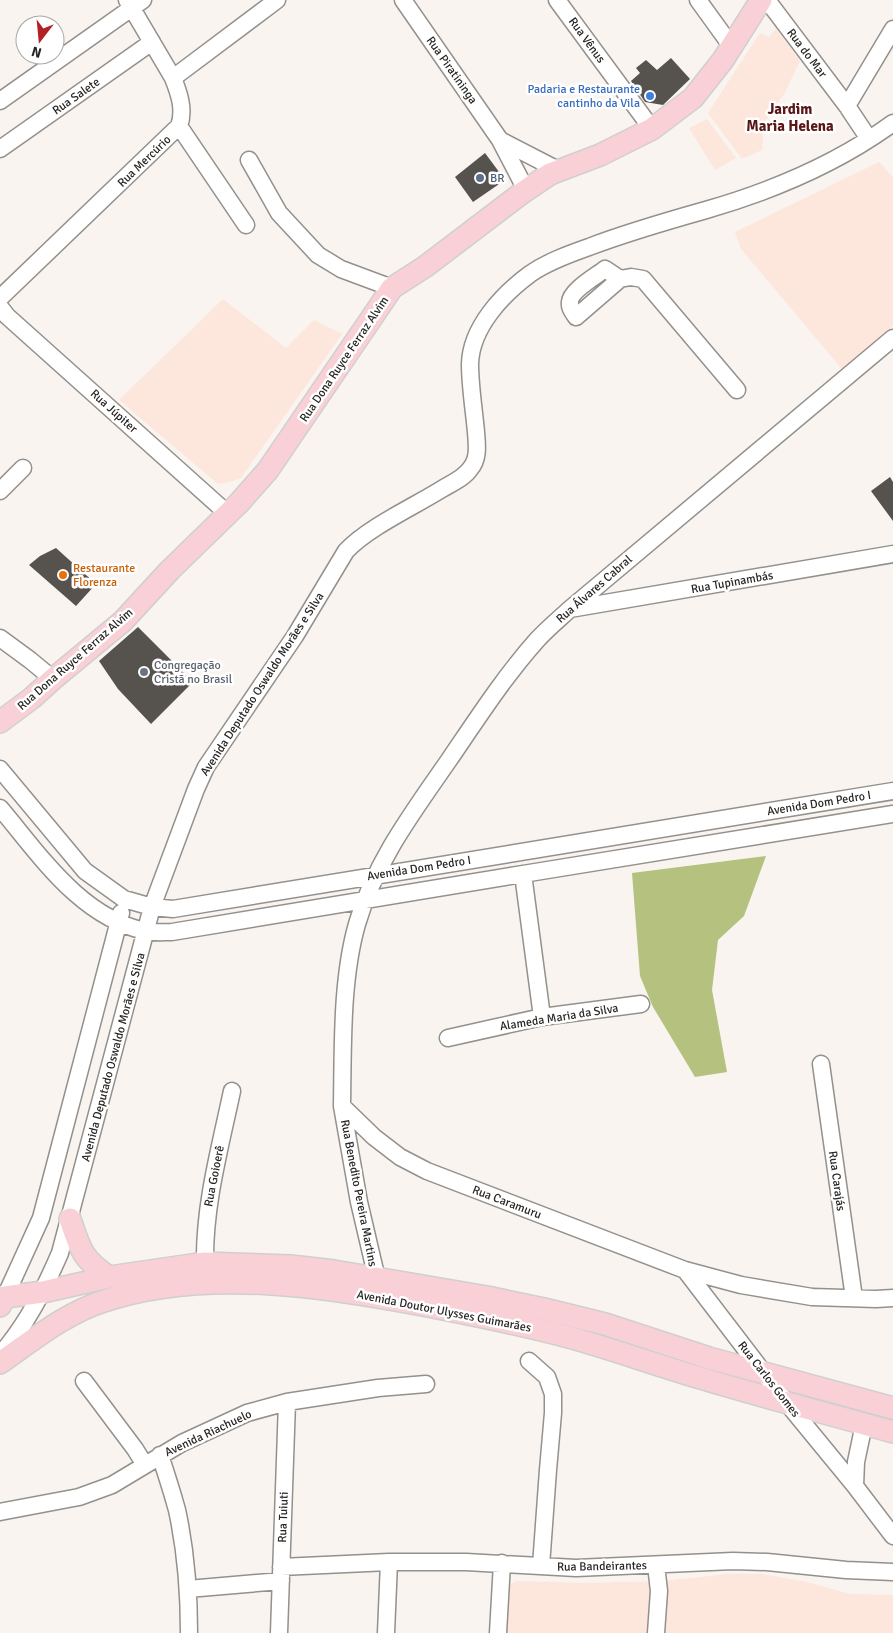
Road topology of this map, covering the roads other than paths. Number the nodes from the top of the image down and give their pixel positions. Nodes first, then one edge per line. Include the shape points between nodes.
1 (277, 0) edge
2 (403, 0) edge
3 (557, 0) edge
4 (698, 0) edge
5 (761, 0) edge
6 (767, 0) edge
7 (134, 3) edge
8 (893, 30) edge
9 (152, 42) junction
10 (732, 47) junction
11 (173, 78) junction
12 (0, 101) edge
13 (847, 106) junction
14 (893, 123) edge
15 (179, 126) junction
16 (652, 129) junction
17 (869, 139) junction
18 (500, 140) junction
19 (0, 149) edge
20 (249, 160) dead end
21 (560, 171) junction
22 (526, 190) junction
23 (246, 225) dead end
24 (620, 279) dead end
25 (392, 288) junction
26 (0, 298) edge
27 (2, 316) edge
28 (893, 338) edge
29 (736, 390) dead end
30 (23, 468) dead end
31 (0, 491) edge
32 (228, 514) junction
33 (893, 554) edge
34 (570, 609) junction
35 (0, 638) edge
36 (53, 678) junction
37 (0, 722) edge
38 (0, 769) edge
39 (893, 791) edge
40 (850, 798) junction
41 (0, 808) edge
42 (893, 814) edge
43 (854, 821) junction
44 (523, 874) junction
45 (375, 875) junction
46 (124, 899) junction
47 (364, 900) junction
48 (152, 907) junction
49 (118, 922) junction
50 (146, 932) junction
51 (641, 1004) dead end
52 (542, 1017) junction
53 (448, 1038) dead end
54 (821, 1064) dead end
55 (232, 1091) dead end
56 (342, 1106) junction
57 (70, 1219) junction
58 (205, 1263) junction
59 (685, 1270) junction
60 (109, 1277) junction
61 (377, 1280) junction
62 (43, 1292) junction
63 (854, 1298) junction
64 (893, 1298) edge
65 (2, 1301) edge
66 (0, 1354) edge
67 (530, 1361) dead end
68 (0, 1363) edge
69 (764, 1373) junction
70 (84, 1381) dead end
71 (426, 1384) dead end
72 (287, 1402) junction
73 (786, 1402) junction
74 (893, 1408) edge
75 (893, 1413) edge
76 (864, 1424) junction
77 (893, 1432) edge
78 (160, 1455) junction
79 (145, 1465) junction
80 (855, 1486) junction
81 (0, 1512) edge
82 (893, 1536) edge
83 (388, 1562) junction
84 (502, 1563) junction
85 (656, 1565) junction
86 (541, 1566) junction
87 (893, 1572) edge
88 (281, 1574) junction
89 (188, 1590) junction
90 (189, 1633) edge
91 (279, 1633) edge
92 (386, 1633) edge
93 (498, 1633) edge
94 (656, 1633) edge

1 - 11 street
2 - 18 street, Rua Piratininga
3 - 16 street, Rua Vênus
4 - 10 street
5 - 10 main road, Rua Dona Ruyce Ferraz Alvim
6 - 13 street, Rua do Mar
7 - 9 street, Rua Mercúrio
7 - 12 street
8 - 13 street
9 - 11 street, Rua Mercúrio
9 - 19 street, Rua Salete
10 - 16 main road, Rua Dona Ruyce Ferraz Alvim via 692,98
11 - 15 street, Rua Mercúrio via 182,110
13 - 17 street, Rua do Mar
14 - 17 street, Avenida Deputado Oswaldo Morães e Silva
15 - 23 street
15 - 26 street, Rua Mercúrio
16 - 21 main road, Rua Dona Ruyce Ferraz Alvim
17 - 48 street, Avenida Deputado Oswaldo Morães e Silva via 803,174 749,197 566,255 532,273 508,292 479,330 473,344 470,363 478,451 471,469 374,529 346,551 295,636 206,767
18 - 21 street, Rua Piratininga
18 - 22 street, Rua Piratininga
20 - 25 street via 278,213 318,255 341,268
21 - 22 main road, Rua Dona Ruyce Ferraz Alvim
22 - 25 main road, Rua Dona Ruyce Ferraz Alvim
24 - 29 street via 643,279
25 - 32 main road, Rua Dona Ruyce Ferraz Alvim via 268,470
27 - 32 street, Rua Júpiter
28 - 34 street, Rua Álvares Cabral
30 - 31 street
32 - 36 main road, Rua Dona Ruyce Ferraz Alvim via 123,621
33 - 34 street, Rua Tupinambás
34 - 45 street, Rua Álvares Cabral via 538,639 505,680 400,831
35 - 36 street
36 - 37 main road, Rua Dona Ruyce Ferraz Alvim
38 - 46 street, Avenida Dom Pedro I via 85,871
39 - 40 street, Avenida Dom Pedro I
40 - 43 street
40 - 45 street, Avenida Dom Pedro I
41 - 49 street, Avenida Dom Pedro I via 64,884 92,907
42 - 43 street, Avenida Dom Pedro I
43 - 44 street, Avenida Dom Pedro I
44 - 47 street, Avenida Dom Pedro I
44 - 52 street
45 - 47 street, Rua Álvares Cabral
45 - 48 street, Avenida Dom Pedro I via 173,909
46 - 48 street, Avenida Dom Pedro I
46 - 49 street
47 - 50 street, Avenida Dom Pedro I via 172,932
47 - 56 street via 347,980
48 - 50 street, Avenida Deputado Oswaldo Morães e Silva
49 - 50 street, Avenida Dom Pedro I
49 - 65 street via 41,1218
50 - 57 street, Avenida Deputado Oswaldo Morães e Silva
51 - 52 street, Alameda Maria da Silva
52 - 53 street, Alameda Maria da Silva
54 - 63 street, Rua Carajás
55 - 58 street, Rua Goioerê via 208,1210
56 - 59 street, Rua Caramuru via 400,1157 427,1171
56 - 61 street, Rua Benedito Pereira Martins
57 - 60 main road via 82,1253
57 - 62 street, Avenida Deputado Oswaldo Morães e Silva
58 - 60 main road, Avenida Doutor Ulysses Guimarães
58 - 61 main road, Avenida Doutor Ulysses Guimarães via 291,1266
59 - 63 street, Rua Caramuru via 741,1285 812,1297
59 - 69 street, Rua Carlos Gomes
60 - 62 main road, Avenida Doutor Ulysses Guimarães
61 - 69 main road, Avenida Doutor Ulysses Guimarães via 544,1309 605,1324
62 - 65 main road, Avenida Doutor Ulysses Guimarães
62 - 66 street via 18,1334
63 - 64 street, Rua Caramuru
67 - 86 street via 547,1377 553,1394
68 - 73 main road, Avenida Doutor Ulysses Guimarães via 80,1310 105,1300 140,1291 205,1282 257,1282 407,1302 531,1327
69 - 73 street, Rua Carlos Gomes
69 - 74 main road, Avenida Doutor Ulysses Guimarães
70 - 79 street
71 - 72 street, Avenida Riachuelo
72 - 78 street, Avenida Riachuelo via 247,1413
72 - 88 street, Rua Tuiuti
73 - 76 main road, Avenida Doutor Ulysses Guimarães
73 - 80 street, Rua Carlos Gomes
75 - 76 main road via 874,1409 866,1414
76 - 77 main road, Avenida Doutor Ulysses Guimarães
76 - 80 street
78 - 79 street, Avenida Riachuelo
78 - 89 street via 177,1510
79 - 81 street, Avenida Riachuelo via 112,1485 79,1497
80 - 82 street, Rua Carlos Gomes
83 - 84 street, Rua Bandeirantes
83 - 88 street, Rua Bandeirantes
83 - 92 street
84 - 86 street, Rua Bandeirantes
84 - 93 street
85 - 86 street, Rua Bandeirantes
85 - 87 street, Rua Bandeirantes via 767,1562
85 - 94 street via 659,1590
88 - 89 street, Rua Bandeirantes
88 - 91 street, Rua Tuiuti
89 - 90 street

